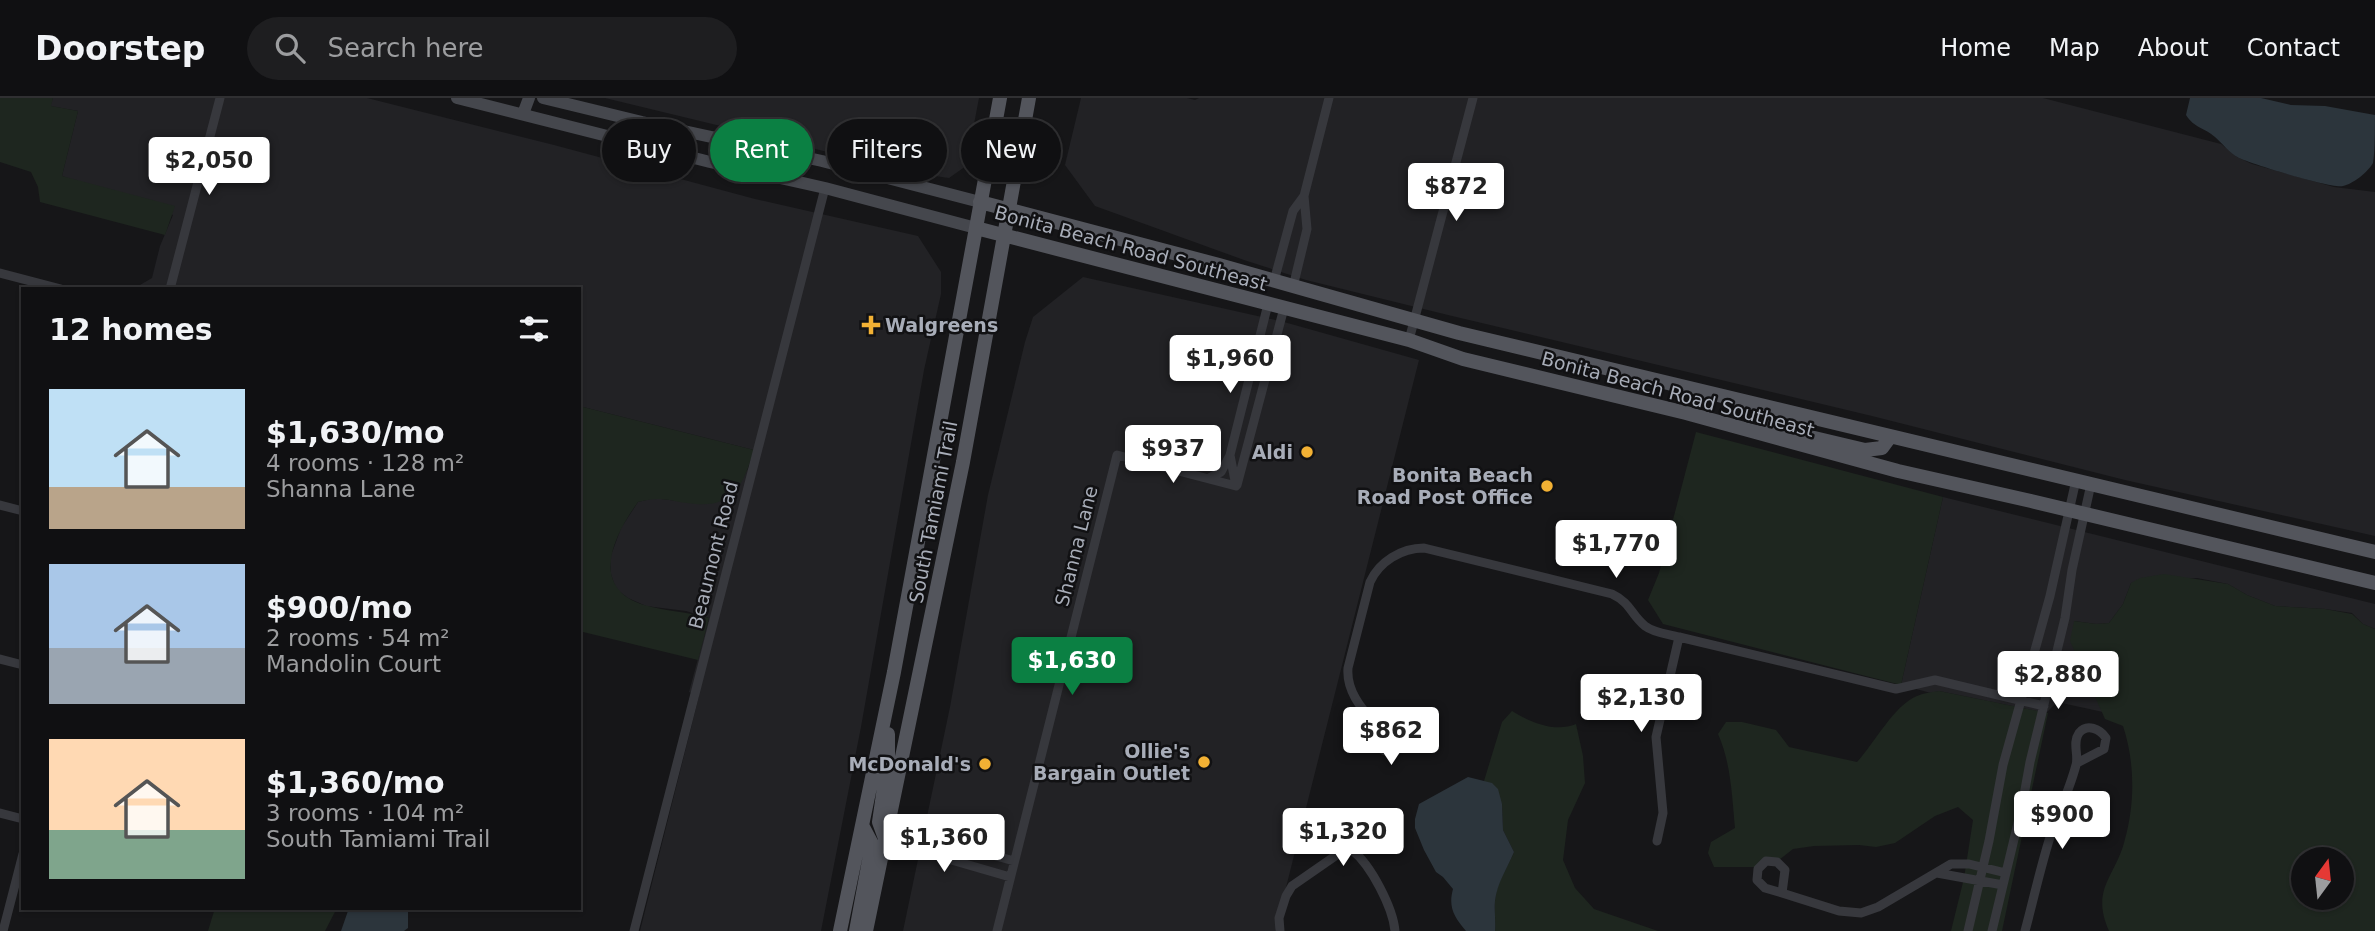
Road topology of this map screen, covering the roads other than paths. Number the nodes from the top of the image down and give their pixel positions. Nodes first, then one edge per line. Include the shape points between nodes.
1 (220, 98) edge
2 (457, 98) edge
3 (529, 98) edge
4 (543, 98) edge
5 (1000, 98) edge
6 (1029, 98) edge
7 (1329, 98) edge
8 (1473, 98) edge
9 (523, 114) junction
10 (825, 188) junction
11 (1304, 196) junction
12 (980, 202) junction
13 (1009, 209) junction
14 (976, 228) junction
15 (1005, 234) junction
16 (0, 273) edge
17 (1274, 281) junction
18 (53, 287) edge
19 (171, 287) edge
20 (1293, 287) junction
21 (1268, 304) junction
22 (1284, 309) junction
23 (1414, 321) junction
24 (1409, 340) junction
25 (1721, 424) junction
26 (1890, 437) junction
27 (1230, 455) junction
28 (1206, 478) junction
29 (2076, 480) junction
30 (2091, 484) junction
31 (1236, 486) junction
32 (0, 505) edge
33 (21, 510) edge
34 (2069, 510) junction
35 (2085, 514) junction
36 (2375, 552) edge
37 (2375, 583) edge
38 (1679, 637) junction
39 (0, 659) edge
40 (21, 664) edge
41 (2022, 700) junction
42 (888, 701) junction
43 (2043, 706) junction
44 (1378, 728) dead end
45 (2077, 763) dead end
46 (0, 813) edge
47 (21, 818) edge
48 (889, 826) junction
49 (863, 827) junction
50 (886, 841) junction
51 (1657, 841) dead end
52 (1014, 861) junction
53 (21, 863) edge
54 (1983, 868) junction
55 (1937, 873) junction
56 (2007, 873) junction
57 (1010, 877) junction
58 (1980, 880) junction
59 (2003, 885) junction
60 (1782, 893) dead end
61 (3, 931) edge
62 (634, 931) edge
63 (840, 931) edge
64 (856, 931) edge
65 (866, 931) edge
66 (997, 931) edge
67 (1280, 931) edge
68 (1395, 931) edge
69 (1968, 931) edge
70 (1993, 931) edge
71 (2025, 931) edge

1 - 19 street
2 - 9 main road
3 - 9 main road
4 - 12 main road via 822,160
5 - 12 main road, South Tamiami Trail
6 - 13 main road, South Tamiami Trail
7 - 11 street
8 - 23 street
9 - 10 main road
10 - 14 main road
10 - 62 street, Beaumont Road
11 - 17 street via 1293,211
11 - 20 street via 1307,229
12 - 13 main road, Bonita Beach Road Southeast
12 - 14 main road, South Tamiami Trail
13 - 15 main road, South Tamiami Trail
13 - 17 main road, Bonita Beach Road Southeast
14 - 15 main road, Bonita Beach Road Southeast
14 - 42 main road, South Tamiami Trail
15 - 21 main road, Bonita Beach Road Southeast
15 - 48 main road, South Tamiami Trail
16 - 18 street
17 - 20 main road, Bonita Beach Road Southeast
20 - 23 main road, Bonita Beach Road Southeast
21 - 22 main road, Bonita Beach Road Southeast
21 - 27 street
22 - 24 main road, Bonita Beach Road Southeast
22 - 31 street
23 - 24 street
23 - 26 main road, Bonita Beach Road Southeast
24 - 25 main road, Bonita Beach Road Southeast via 1463,359
25 - 26 main road via 1748,423 1865,450 1882,448
25 - 34 main road, Bonita Beach Road Southeast
26 - 29 main road, Bonita Beach Road Southeast
27 - 28 street via 1222,472
27 - 31 street
28 - 31 street
28 - 52 street, Shanna Lane via 1117,455
29 - 30 main road, Bonita Beach Road Southeast
29 - 34 street
30 - 35 street
30 - 36 main road, Bonita Beach Road Southeast
32 - 33 street
34 - 35 main road, Bonita Beach Road Southeast
34 - 41 street
35 - 37 main road, Bonita Beach Road Southeast
35 - 43 street
38 - 41 street via 1896,689 1935,680
38 - 44 street via 1644,625 1612,594 1412,548 1374,572 1348,668 1351,690
38 - 51 street via 1656,737 1663,813
39 - 40 street
41 - 43 street
41 - 54 street via 2003,765
42 - 49 main road, South Tamiami Trail
42 - 50 main road via 888,760 879,822
43 - 56 street
45 - 71 street via 2052,831
46 - 47 street
48 - 50 main road, South Tamiami Trail
48 - 52 street
49 - 63 main road, South Tamiami Trail
49 - 64 main road via 871,850
50 - 57 street
50 - 65 main road, South Tamiami Trail
52 - 57 street, Shanna Lane
53 - 61 street
54 - 55 street via 1951,864
54 - 56 street
54 - 58 street
55 - 58 street
55 - 60 street via 1861,913
56 - 59 street
57 - 66 street, Shanna Lane
58 - 59 street
58 - 69 street
59 - 70 street
67 - 68 street via 1279,918 1292,886 1340,852 1352,850 1375,876 1394,917

